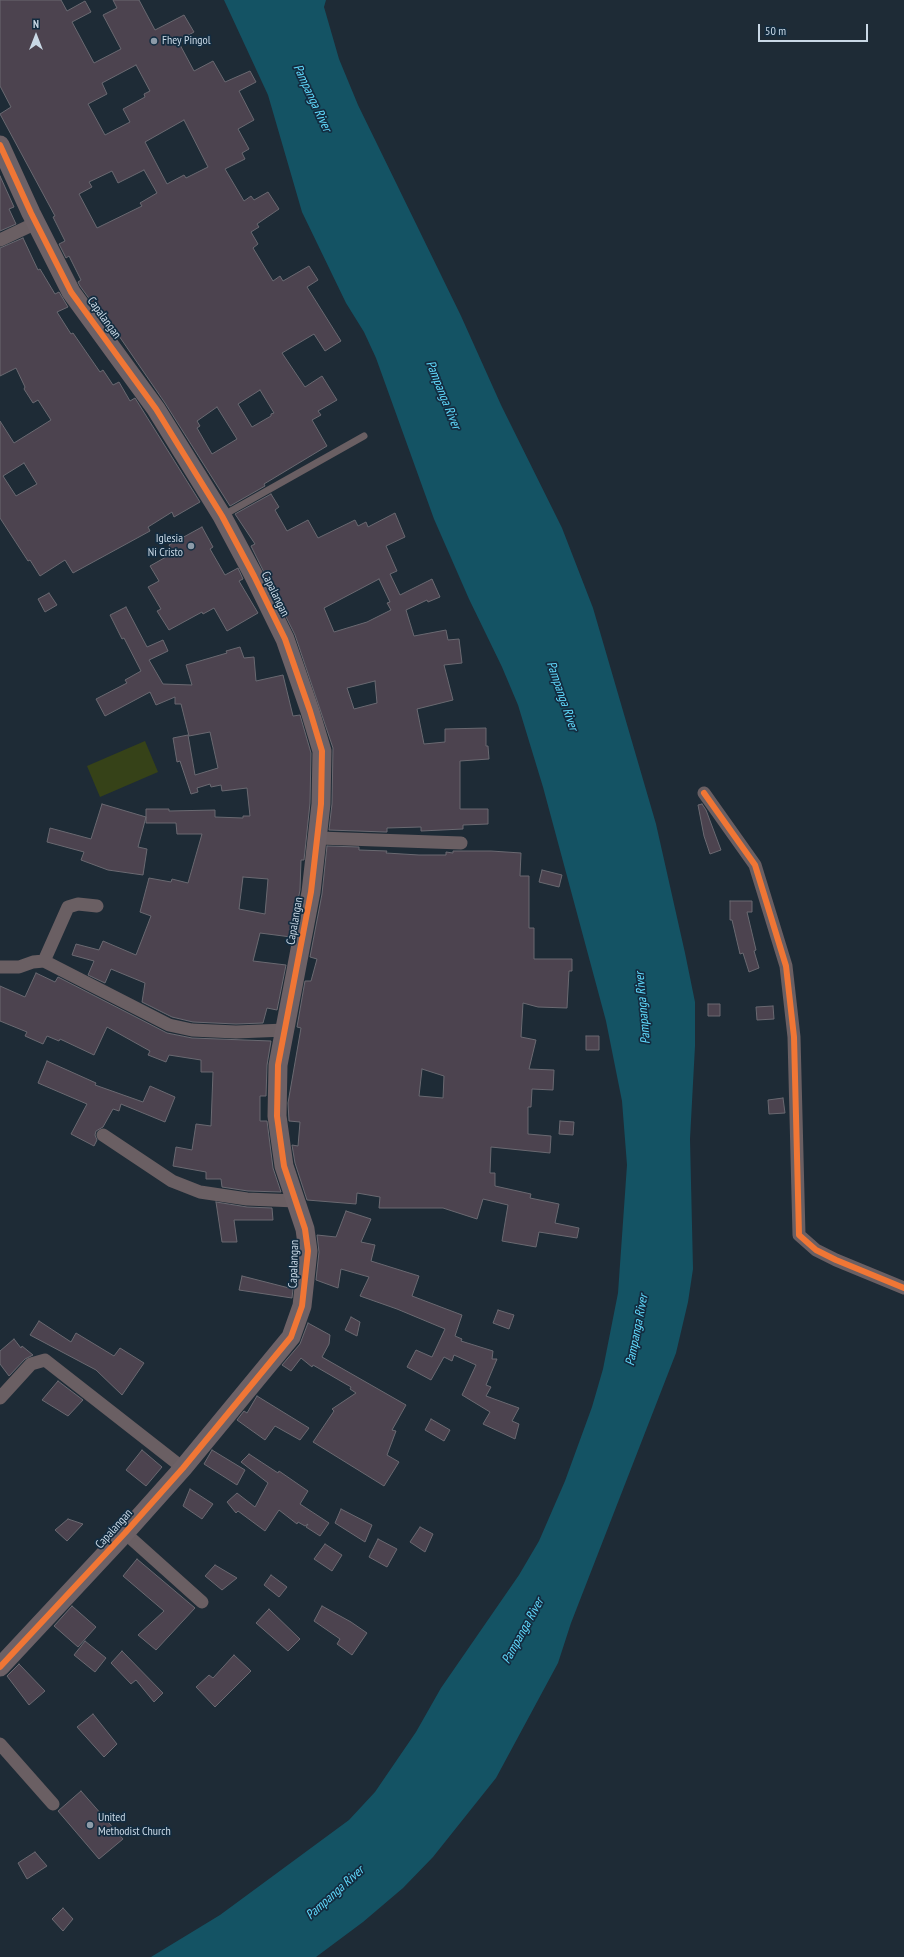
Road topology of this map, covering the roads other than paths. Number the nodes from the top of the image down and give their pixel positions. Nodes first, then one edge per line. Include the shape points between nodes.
1 (0, 145) edge
2 (36, 223) junction
3 (0, 240) edge
4 (364, 436) dead end
5 (222, 516) junction
6 (704, 793) dead end
7 (319, 838) junction
8 (461, 843) dead end
9 (97, 906) dead end
10 (44, 960) junction
11 (0, 967) edge
12 (285, 1030) junction
13 (103, 1135) dead end
14 (296, 1201) junction
15 (904, 1288) edge
16 (0, 1398) edge
17 (183, 1468) junction
18 (125, 1534) junction
19 (202, 1602) dead end
20 (0, 1667) edge
21 (0, 1744) edge
22 (53, 1804) dead end

1 - 2 street, Capalangan
2 - 3 street
2 - 5 street, Capalangan via 72,292 156,408
4 - 5 lane
5 - 7 street, Capalangan via 285,639 310,711 322,751
6 - 15 street via 755,865 786,966 794,1037 799,1235 816,1250
7 - 8 street
7 - 12 street, Capalangan via 312,892
9 - 10 street via 78,904 68,907
10 - 11 street via 19,967
10 - 12 street via 169,1024 192,1030 210,1031
12 - 14 street, Capalangan via 278,1065 277,1116 284,1166
13 - 14 street via 172,1181 200,1192 247,1199
14 - 17 street, Capalangan via 305,1229 308,1251 302,1306 291,1337
16 - 17 street via 31,1364 45,1360
17 - 18 street, Capalangan
18 - 19 street
18 - 20 street, Capalangan
21 - 22 street

